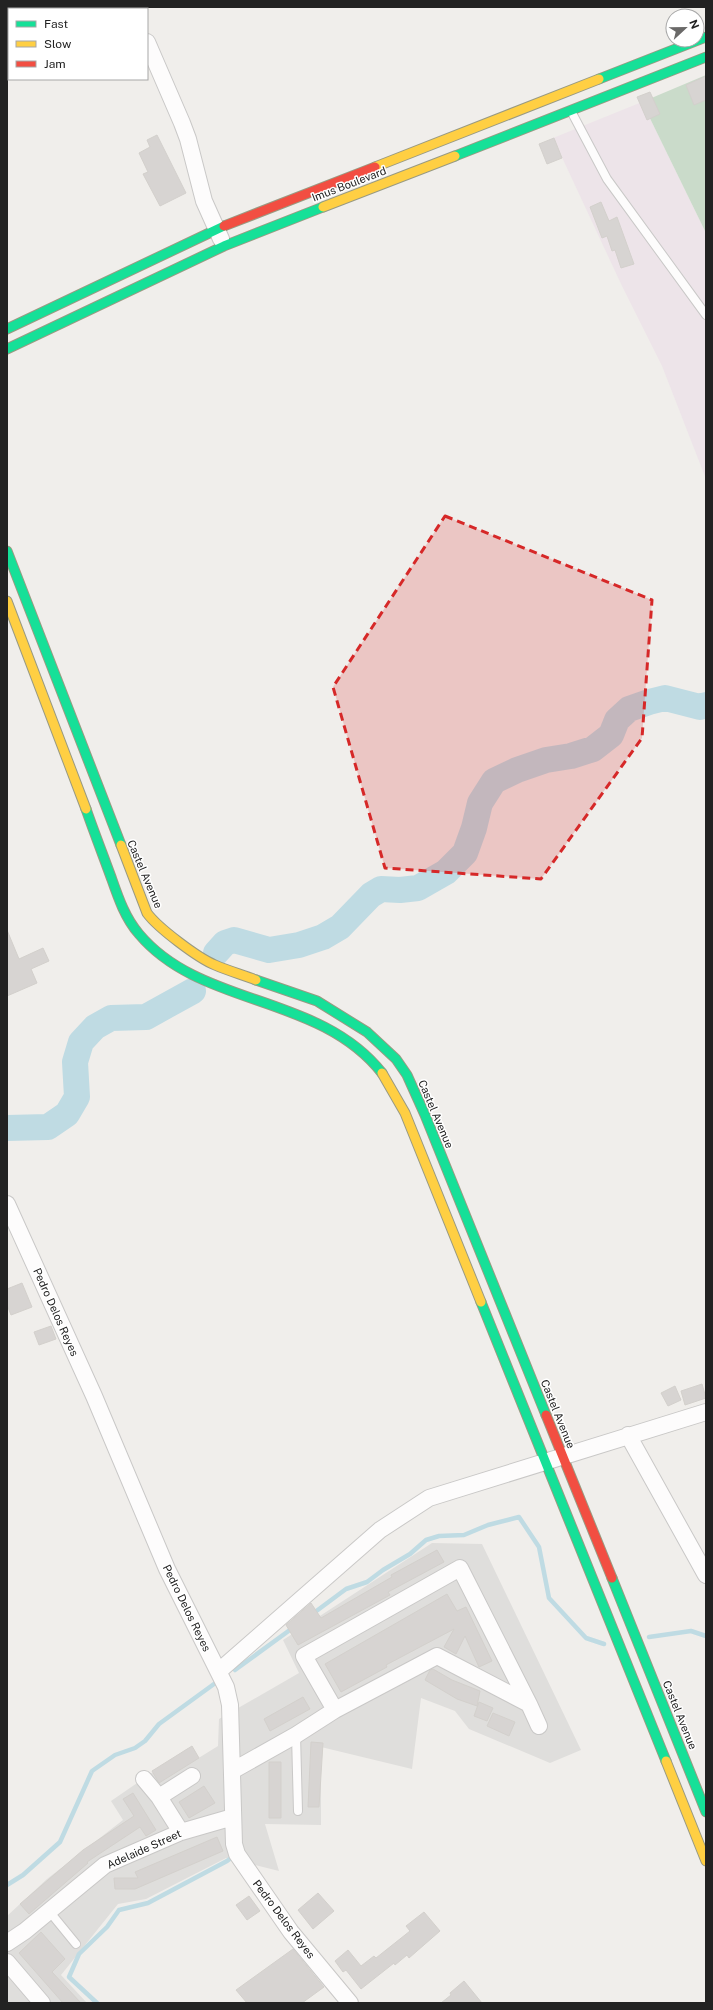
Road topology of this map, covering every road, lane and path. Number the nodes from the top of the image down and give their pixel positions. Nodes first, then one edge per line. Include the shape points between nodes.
1 (706, 37) edge
2 (148, 44) edge
3 (706, 56) edge
4 (566, 103) junction
5 (217, 229) junction
6 (224, 246) junction
7 (706, 315) edge
8 (7, 329) edge
9 (7, 349) edge
10 (7, 551) edge
11 (7, 602) edge
12 (7, 1204) edge
13 (706, 1412) edge
14 (628, 1435) junction
15 (562, 1456) junction
16 (545, 1461) junction
17 (706, 1575) edge
18 (219, 1671) junction
19 (529, 1704) junction
20 (335, 1710) junction
21 (539, 1726) dead end
22 (296, 1735) junction
23 (232, 1771) junction
24 (192, 1776) dead end
25 (144, 1779) dead end
26 (159, 1797) junction
27 (298, 1811) dead end
28 (706, 1812) edge
29 (233, 1817) junction
30 (181, 1832) junction
31 (706, 1861) edge
32 (49, 1911) junction
33 (7, 1943) edge
34 (76, 1944) dead end
35 (7, 1962) edge
36 (348, 2002) edge
37 (42, 2003) edge

1 - 4 street, Imus Boulevard
2 - 5 street via 184,128 204,202
3 - 4 street, Imus Boulevard
4 - 5 street, Imus Boulevard
4 - 6 street, Imus Boulevard
4 - 7 lane via 607,179
5 - 6 street
5 - 8 street, Imus Boulevard
6 - 9 street, Imus Boulevard
10 - 15 street, Castel Avenue via 147,913 175,939 214,965 327,1006 367,1032 396,1059 425,1115
11 - 16 street via 117,893 133,927 145,940 195,977 306,1017 327,1029 372,1062 393,1091 405,1113
12 - 18 street, Pedro Delos Reyes via 94,1396 167,1569
13 - 14 street
14 - 15 street
14 - 17 street
15 - 16 street
15 - 28 street, Castel Avenue
16 - 18 street via 429,1498 380,1530
16 - 31 street
18 - 23 street, Pedro Delos Reyes via 230,1704
19 - 20 street via 437,1656
19 - 20 street via 460,1568 304,1656
19 - 21 street
20 - 22 street
22 - 23 street
22 - 27 lane
23 - 29 street, Pedro Delos Reyes
24 - 26 street
25 - 26 street
26 - 30 street
29 - 30 street, Adelaide Street
29 - 36 street, Pedro Delos Reyes via 237,1854 291,1932
30 - 32 street, Adelaide Street via 105,1865
32 - 33 street, Adelaide Street
32 - 34 lane
35 - 37 street

